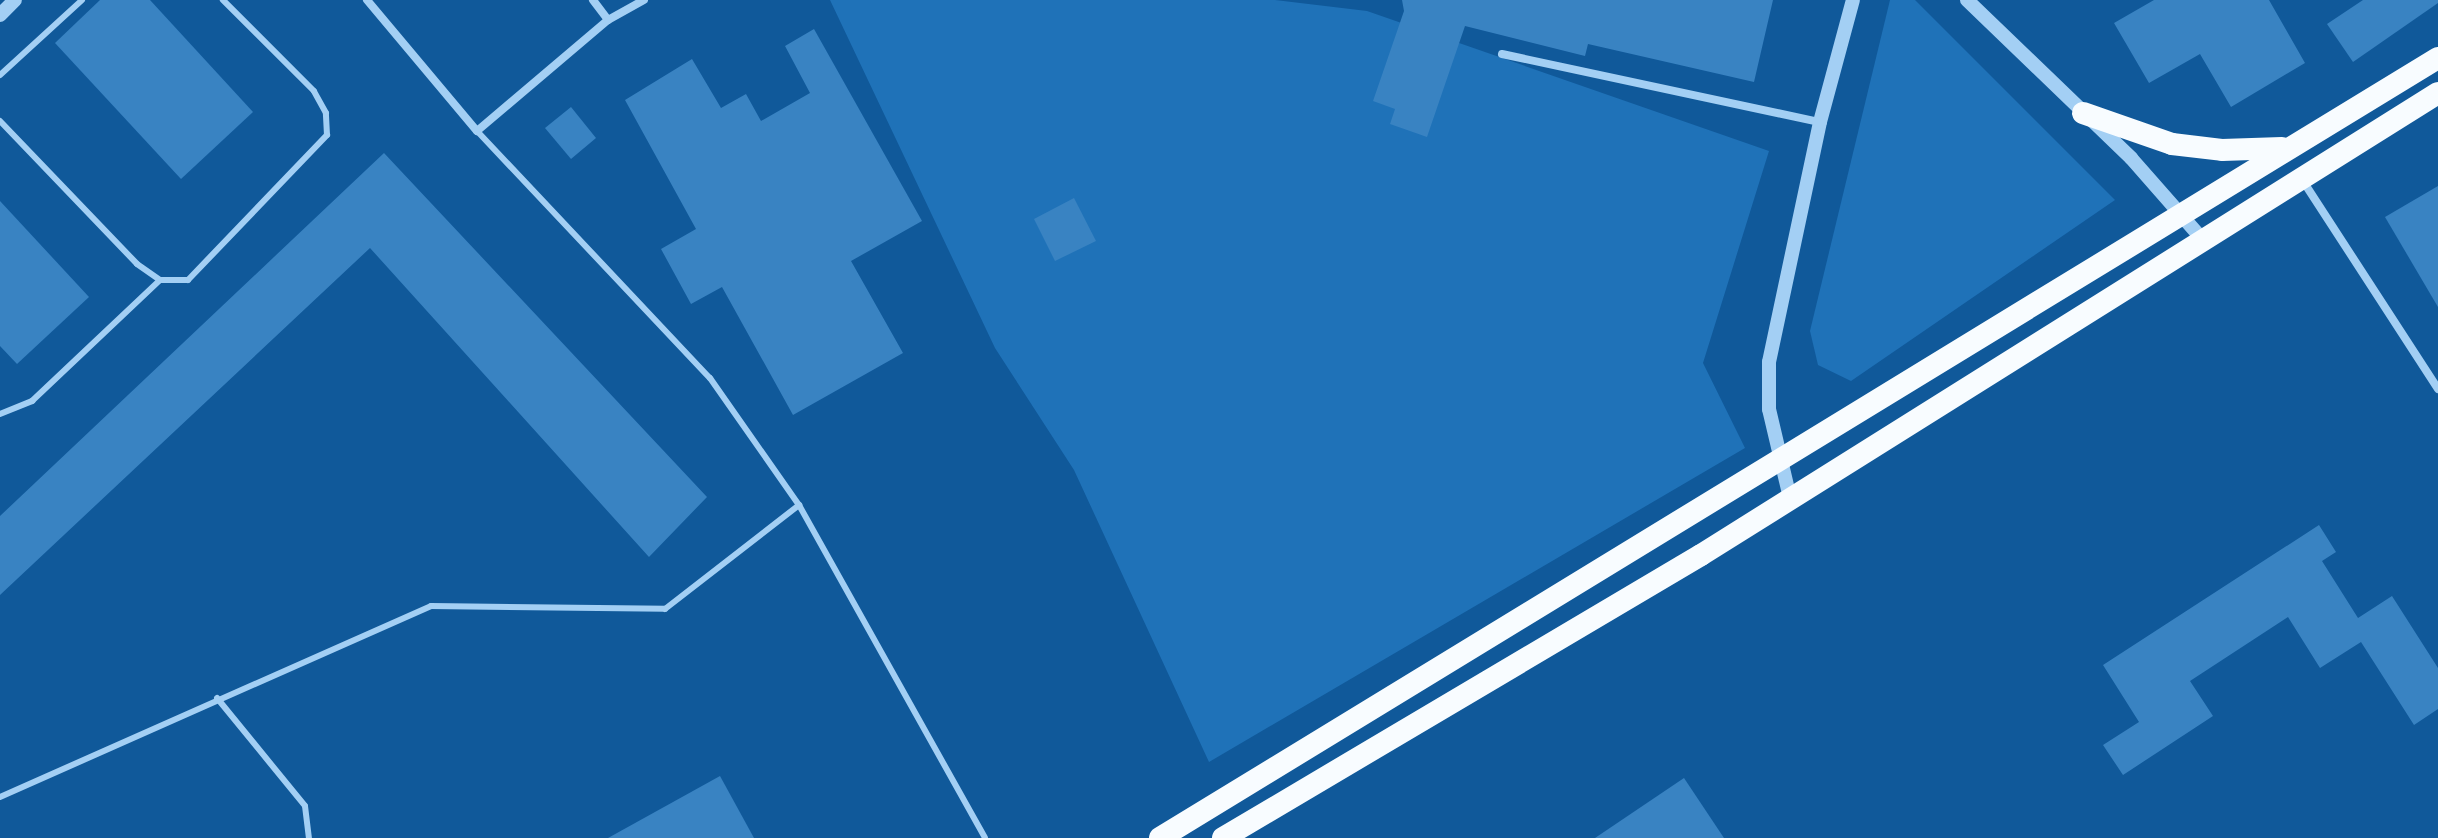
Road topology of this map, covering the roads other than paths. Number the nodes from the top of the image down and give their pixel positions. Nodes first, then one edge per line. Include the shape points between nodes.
1 (15, 0) edge
2 (82, 0) edge
3 (223, 0) edge
4 (367, 0) edge
5 (593, 0) edge
6 (644, 0) edge
7 (1853, 0) edge
8 (1967, 0) edge
9 (0, 15) edge
10 (608, 20) junction
11 (1502, 54) dead end
12 (2438, 58) edge
13 (0, 75) edge
14 (2438, 93) edge
15 (2083, 113) junction
16 (0, 121) edge
17 (1820, 122) junction
18 (477, 131) junction
19 (2283, 148) junction
20 (2302, 180) junction
21 (2185, 216) junction
22 (2204, 241) junction
23 (160, 280) junction
24 (2438, 389) edge
25 (0, 414) edge
26 (1780, 460) junction
27 (1790, 498) junction
28 (799, 505) junction
29 (217, 698) junction
30 (0, 797) edge
31 (309, 838) edge
32 (985, 838) edge
33 (1160, 838) edge
34 (1223, 838) edge

1 - 9 street
2 - 13 lane
3 - 23 lane via 314,91 326,113 327,135 188,280
4 - 18 street
5 - 10 street
6 - 10 street
7 - 17 street
8 - 15 street
10 - 18 street
11 - 17 street
12 - 19 highway
14 - 20 highway
15 - 19 highway via 2172,144 2222,150
15 - 21 street
16 - 23 lane via 137,264
17 - 26 street via 1769,362 1769,409
18 - 28 lane via 710,378
19 - 21 highway
20 - 22 highway
20 - 24 street
21 - 22 street
21 - 26 highway
22 - 27 highway
23 - 25 lane via 32,401
26 - 27 street
26 - 33 highway
27 - 34 highway
28 - 29 lane via 665,609 431,606
28 - 32 lane
29 - 30 lane
29 - 31 lane via 305,806

